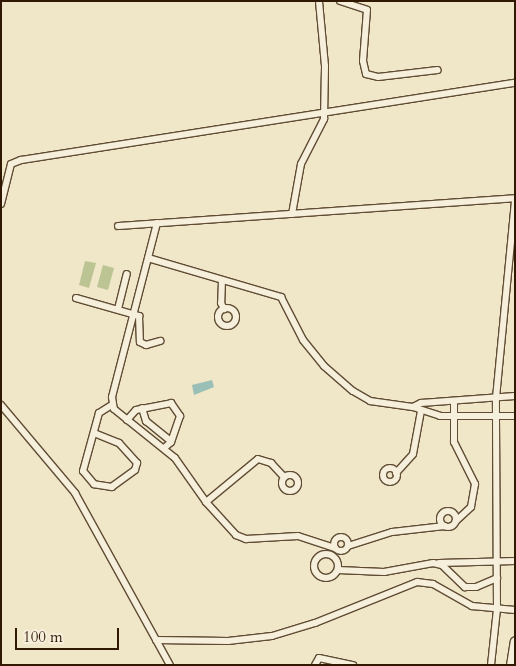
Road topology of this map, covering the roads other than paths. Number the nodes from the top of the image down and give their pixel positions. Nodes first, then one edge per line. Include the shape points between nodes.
1 (318, 1) edge
2 (340, 1) edge
3 (438, 70) dead end
4 (515, 83) edge
5 (324, 111) junction
6 (515, 198) edge
7 (1, 204) edge
8 (292, 214) junction
9 (158, 223) junction
10 (118, 226) dead end
11 (148, 258) junction
12 (127, 274) dead end
13 (222, 280) junction
14 (76, 298) dead end
15 (224, 309) dead end
16 (118, 310) junction
17 (134, 314) junction
18 (160, 340) dead end
19 (515, 396) edge
20 (496, 398) junction
21 (454, 401) junction
22 (1, 405) edge
23 (112, 405) junction
24 (413, 406) junction
25 (142, 408) junction
26 (421, 411) junction
27 (515, 416) edge
28 (453, 417) junction
29 (495, 417) junction
30 (127, 420) junction
31 (94, 433) junction
32 (171, 440) junction
33 (164, 448) junction
34 (396, 473) dead end
35 (284, 477) dead end
36 (206, 502) junction
37 (456, 521) junction
38 (445, 526) junction
39 (348, 546) junction
40 (336, 548) junction
41 (497, 559) junction
42 (515, 561) edge
43 (438, 563) junction
44 (338, 570) junction
45 (497, 578) junction
46 (497, 609) junction
47 (515, 610) edge
48 (156, 640) junction
49 (515, 641) edge
50 (170, 665) edge
51 (315, 665) edge
52 (354, 665) edge
53 (490, 665) edge
54 (511, 665) edge

1 - 5 street via 325,66
2 - 3 street via 367,10 363,61 366,74 378,77
4 - 5 street
5 - 7 street via 21,160 11,164
5 - 8 street via 321,125 301,164
6 - 8 street
6 - 20 street
8 - 9 street
9 - 10 street
9 - 11 street
11 - 13 street
11 - 17 street
12 - 16 street
13 - 15 street via 221,303
13 - 24 street via 281,297 303,340 336,378 361,398 385,405
14 - 16 street
16 - 17 street
17 - 18 street via 140,320 140,342 146,345
17 - 23 street
19 - 20 street
20 - 21 street
20 - 29 street
21 - 24 street
21 - 28 street
22 - 48 street via 75,493
23 - 30 street
23 - 31 street via 99,414
24 - 26 street
25 - 30 street
25 - 32 street via 146,421
25 - 32 street via 164,402 176,408 180,416
26 - 28 street
26 - 34 street via 413,454
27 - 29 street
28 - 29 street
28 - 37 street via 454,442 475,484 471,507
29 - 41 street
30 - 33 street
31 - 31 street via 83,471 94,484 112,487 135,470 136,463 119,443
32 - 33 street
33 - 36 street
35 - 36 street via 271,463 258,459
36 - 40 street via 227,528 241,538 298,536
37 - 38 street
37 - 38 street via 452,512 444,511 440,518
38 - 39 street via 392,532
39 - 40 street via 341,551
39 - 40 street via 346,539 339,538 334,542
41 - 42 street
41 - 43 street
41 - 45 street
43 - 44 street via 384,572
43 - 45 street via 465,587 476,587
44 - 44 street via 331,577 322,577 315,571 314,561 321,554 331,554 338,561
45 - 46 street
46 - 47 street
46 - 48 street via 472,606 433,584 417,582 315,623 272,636 228,641
46 - 53 street
48 - 50 street
49 - 54 street
51 - 52 street via 319,658

